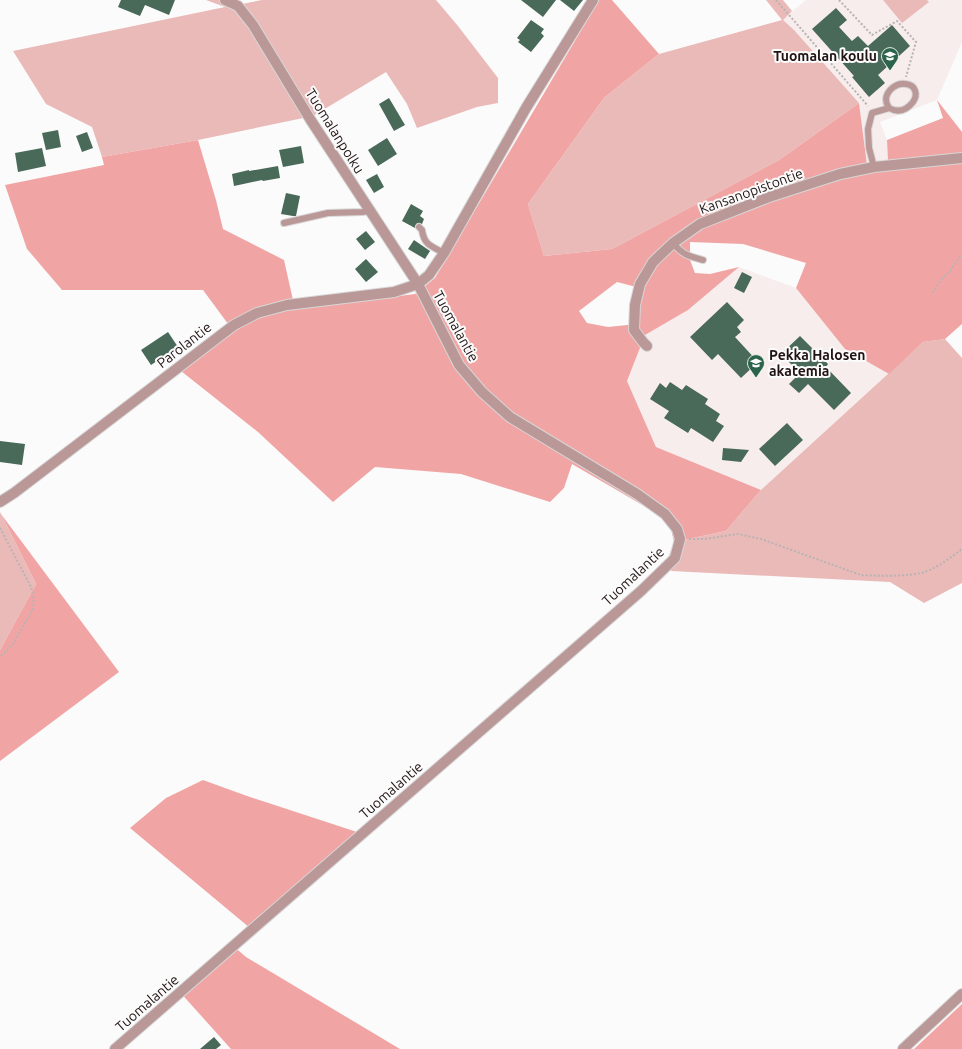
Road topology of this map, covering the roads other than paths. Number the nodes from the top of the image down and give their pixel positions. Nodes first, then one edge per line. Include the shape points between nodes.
1 (225, 0) edge
2 (593, 0) edge
3 (889, 108) junction
4 (962, 158) edge
5 (874, 167) junction
6 (370, 211) junction
7 (284, 223) dead end
8 (419, 227) dead end
9 (673, 243) junction
10 (444, 253) junction
11 (703, 260) dead end
12 (418, 284) junction
13 (647, 346) dead end
14 (0, 502) edge
15 (962, 994) edge
16 (115, 1049) edge
17 (903, 1049) edge

1 - 6 street, Tuomalanpolku via 238,6 253,25
2 - 10 street, Tuomalantie via 526,108
3 - 3 lane via 894,111 909,107 916,92 908,84 891,88 886,101
3 - 5 lane via 872,113 868,129
4 - 5 street, Kansanopistontie
5 - 9 street, Kansanopistontie via 840,174 769,197 700,224
6 - 7 lane via 328,213
6 - 12 street, Tuomalanpolku
8 - 10 lane via 428,244
9 - 11 lane via 687,255
9 - 13 street, Kansanopistontie via 653,262 640,284 634,305 634,330
10 - 12 street, Tuomalantie via 429,275
12 - 14 street, Parolantie via 394,292 287,306 257,313 234,325
12 - 16 street, Tuomalantie via 459,365 482,392 510,416 665,514 680,539 675,558
15 - 17 street

